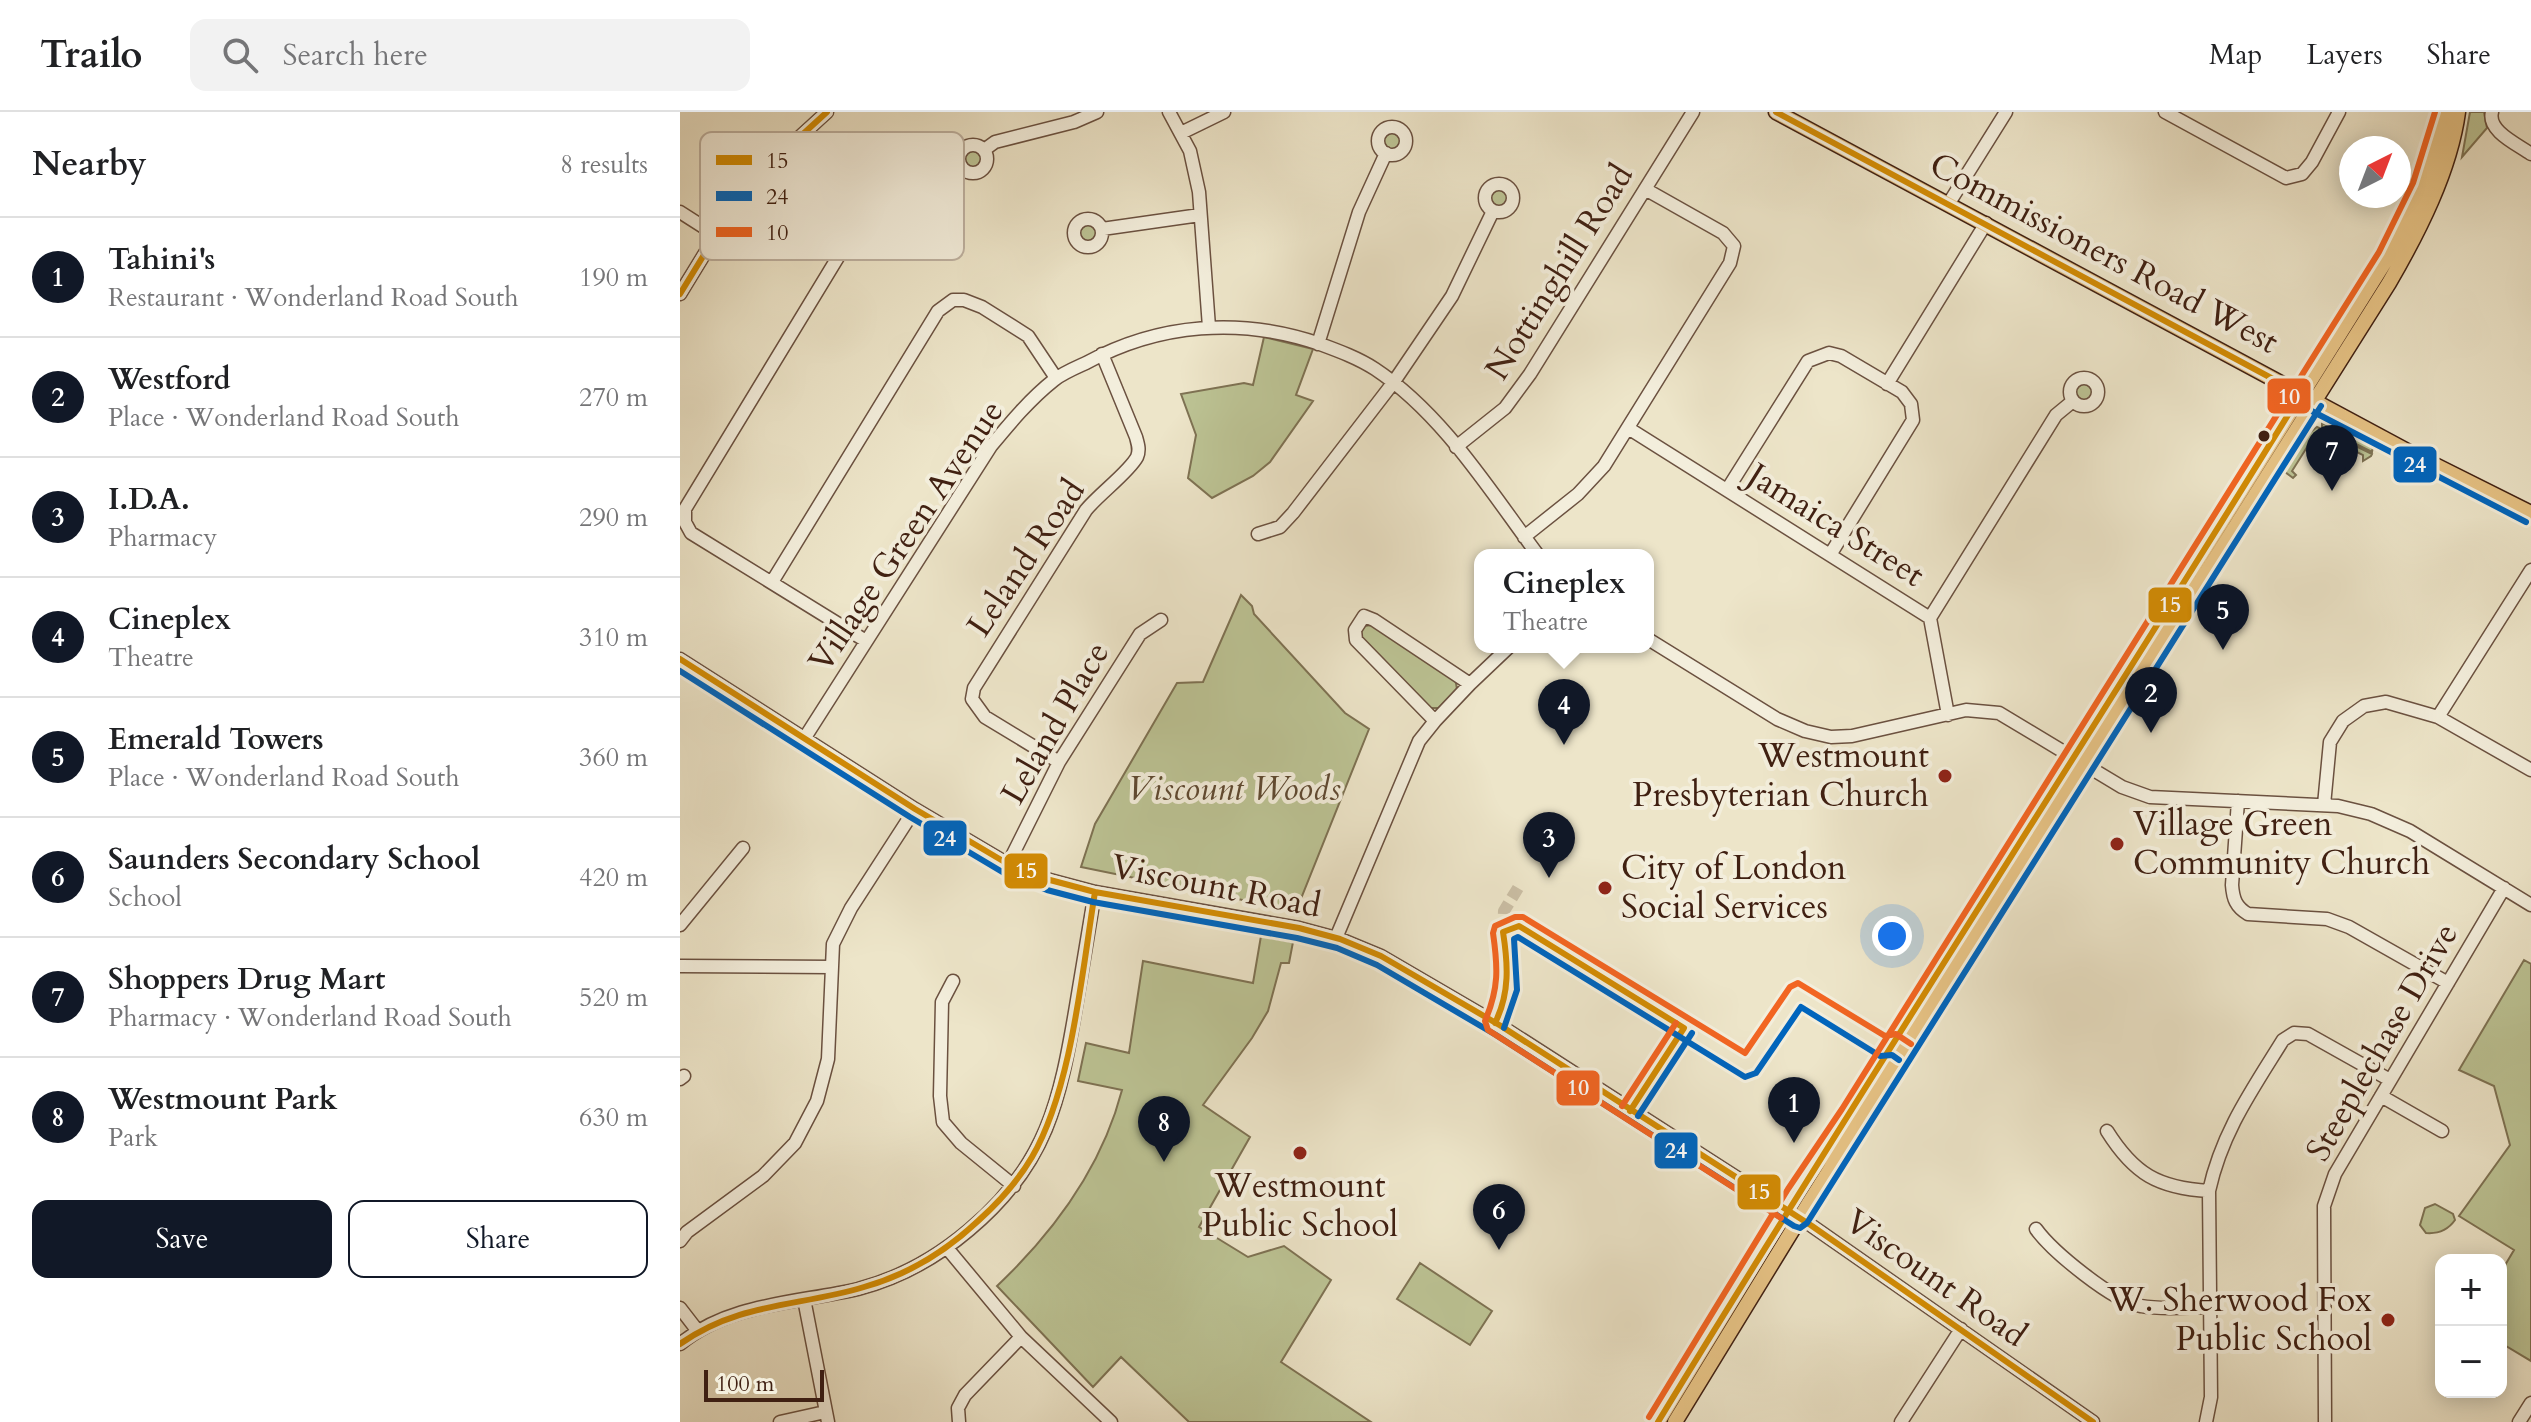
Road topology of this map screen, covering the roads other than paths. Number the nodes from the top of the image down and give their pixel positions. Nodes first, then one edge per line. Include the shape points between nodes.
1 (827, 112) edge
2 (1097, 112) edge
3 (1169, 112) edge
4 (1224, 112) edge
5 (1693, 112) edge
6 (1776, 112) edge
7 (2006, 112) edge
8 (2165, 112) edge
9 (2339, 112) edge
10 (2445, 112) edge
11 (2458, 112) edge
12 (2491, 115) edge
13 (804, 132) edge
14 (1181, 133) junction
15 (984, 150) dead end
16 (1386, 153) dead end
17 (2531, 154) edge
18 (1645, 189) junction
19 (1949, 203) junction
20 (1493, 211) dead end
21 (680, 212) edge
22 (1200, 215) junction
23 (1986, 223) junction
24 (700, 225) edge
25 (1102, 229) dead end
26 (701, 260) edge
27 (836, 260) edge
28 (680, 294) edge
29 (1209, 327) junction
30 (1318, 344) junction
31 (1102, 354) junction
32 (1056, 378) junction
33 (1393, 383) junction
34 (1887, 384) junction
35 (2307, 398) junction
36 (2073, 401) dead end
37 (1628, 428) junction
38 (1456, 447) junction
39 (1727, 490) junction
40 (2531, 513) edge
41 (1258, 534) dead end
42 (1524, 537) junction
43 (1533, 549) edge
44 (1830, 555) junction
45 (2531, 570) edge
46 (772, 582) junction
47 (1930, 618) junction
48 (1161, 620) dead end
49 (866, 641) junction
50 (1654, 643) edge
51 (1503, 653) edge
52 (680, 659) edge
53 (1470, 684) junction
54 (1948, 715) junction
55 (2438, 717) junction
56 (1435, 721) junction
57 (804, 739) junction
58 (2079, 761) junction
59 (1059, 762) junction
60 (2531, 770) edge
61 (2238, 801) junction
62 (2324, 805) junction
63 (915, 809) junction
64 (743, 848) dead end
65 (1008, 864) junction
66 (2504, 888) junction
67 (1095, 892) junction
68 (2531, 905) edge
69 (680, 925) edge
70 (1336, 938) junction
71 (680, 966) edge
72 (832, 967) junction
73 (953, 981) dead end
74 (2448, 983) junction
75 (2390, 1080) junction
76 (2381, 1096) junction
77 (2107, 1131) dead end
78 (2442, 1131) dead end
79 (1014, 1186) junction
80 (2209, 1191) junction
81 (1793, 1214) junction
82 (2036, 1229) dead end
83 (680, 1241) edge
84 (947, 1248) junction
85 (804, 1299) junction
86 (2210, 1307) junction
87 (680, 1308) edge
88 (1961, 1329) junction
89 (697, 1330) junction
90 (1021, 1337) junction
91 (680, 1344) edge
92 (2531, 1403) edge
93 (826, 1417) edge
94 (780, 1422) edge
95 (959, 1422) edge
96 (1111, 1422) edge
97 (1658, 1422) edge
98 (1675, 1422) edge
99 (1901, 1422) edge
100 (2093, 1422) edge
101 (2206, 1422) edge
102 (2325, 1422) edge
103 (2519, 1422) edge

1 - 13 street
2 - 15 street via 995,142
3 - 14 street
4 - 14 street
5 - 18 street, Nottinghill Road
6 - 19 main road, Commissioners Road West
7 - 19 street
8 - 9 street via 2286,178 2302,174 2312,162
10 - 35 main road via 2429,171 2405,227
11 - 35 main road via 2418,231 2389,283
12 - 17 street via 2495,128
14 - 22 street via 1190,151
16 - 30 street via 1359,212
18 - 37 street via 1723,233 1734,246 1730,263
18 - 38 street, Nottinghill Road via 1530,374 1505,408
19 - 23 main road, Commissioners Road West
20 - 33 street via 1452,296
21 - 24 street
22 - 25 street
22 - 29 street
23 - 34 street
23 - 35 main road, Commissioners Road West
26 - 28 street
27 - 46 street via 685,509 691,533
29 - 30 street, Village Green Avenue via 1268,330
29 - 31 street, Village Green Avenue via 1143,337
30 - 33 street, Village Green Avenue via 1374,368
31 - 32 street, Village Green Avenue
31 - 59 street, Leland Road via 1136,437 1136,458 1086,510 972,699 985,717
32 - 46 street via 1028,336 982,307 953,300 938,311
32 - 49 street, Village Green Avenue via 991,446
33 - 38 street, Village Green Avenue
33 - 41 street via 1293,513 1280,527
34 - 39 street via 1841,356 1829,353 1808,361
34 - 44 street via 1911,404 1913,420
35 - 40 main road, Commissioners Road West
35 - 58 main road via 2174,600
36 - 47 street via 2056,415
37 - 39 street, Jamaica Street
37 - 42 street via 1578,494
38 - 42 street, Village Green Avenue
39 - 44 street, Jamaica Street
42 - 43 street, Village Green Avenue
44 - 47 street, Jamaica Street
45 - 55 street
46 - 49 street
47 - 54 street, Jamaica Street
48 - 59 street, Leland Place via 1140,634
49 - 57 street, Village Green Avenue
50 - 54 street via 1805,731 1852,736
51 - 53 street
52 - 57 street, Viscount Road
53 - 56 street
53 - 56 street via 1364,616 1355,630 1356,640
54 - 58 street via 1966,710 1999,713
55 - 60 street
55 - 62 street via 2386,702 2364,706 2343,721 2330,742
56 - 70 street via 1419,741
57 - 63 street, Viscount Road
58 - 61 street via 2150,797
58 - 81 main road via 1850,1114
59 - 65 street, Leland Place
61 - 62 street
61 - 74 street via 2232,885 2239,909 2327,919
62 - 66 street via 2371,814 2410,831
63 - 65 street, Viscount Road
63 - 72 street via 851,908 833,944
64 - 69 street
65 - 67 street, Viscount Road
66 - 68 street
66 - 74 street, Steeplechase Drive
67 - 70 street, Viscount Road
67 - 79 street via 1063,1081 1050,1121
70 - 81 street, Viscount Road via 1381,956 1501,1026
71 - 72 street
72 - 83 street via 828,1059 817,1101 795,1143 763,1176
73 - 79 street via 942,1002 943,1122
74 - 75 street, Steeplechase Drive
75 - 76 street, Steeplechase Drive
75 - 80 street via 2308,1034 2294,1033 2283,1040 2225,1136
76 - 78 street
76 - 102 street, Steeplechase Drive via 2335,1174 2324,1206
77 - 80 street via 2133,1166 2157,1182
79 - 84 street
80 - 86 street
81 - 88 street, Viscount Road
81 - 97 main road
81 - 98 main road
82 - 86 street via 2048,1246 2117,1297 2139,1306
84 - 85 street via 908,1273
84 - 90 street
85 - 89 street via 738,1313
85 - 93 street
86 - 101 street via 2211,1397
87 - 89 street
88 - 99 street
88 - 100 street, Viscount Road
89 - 91 street
90 - 95 street via 965,1395 958,1408
90 - 96 street
92 - 103 street
93 - 94 street

